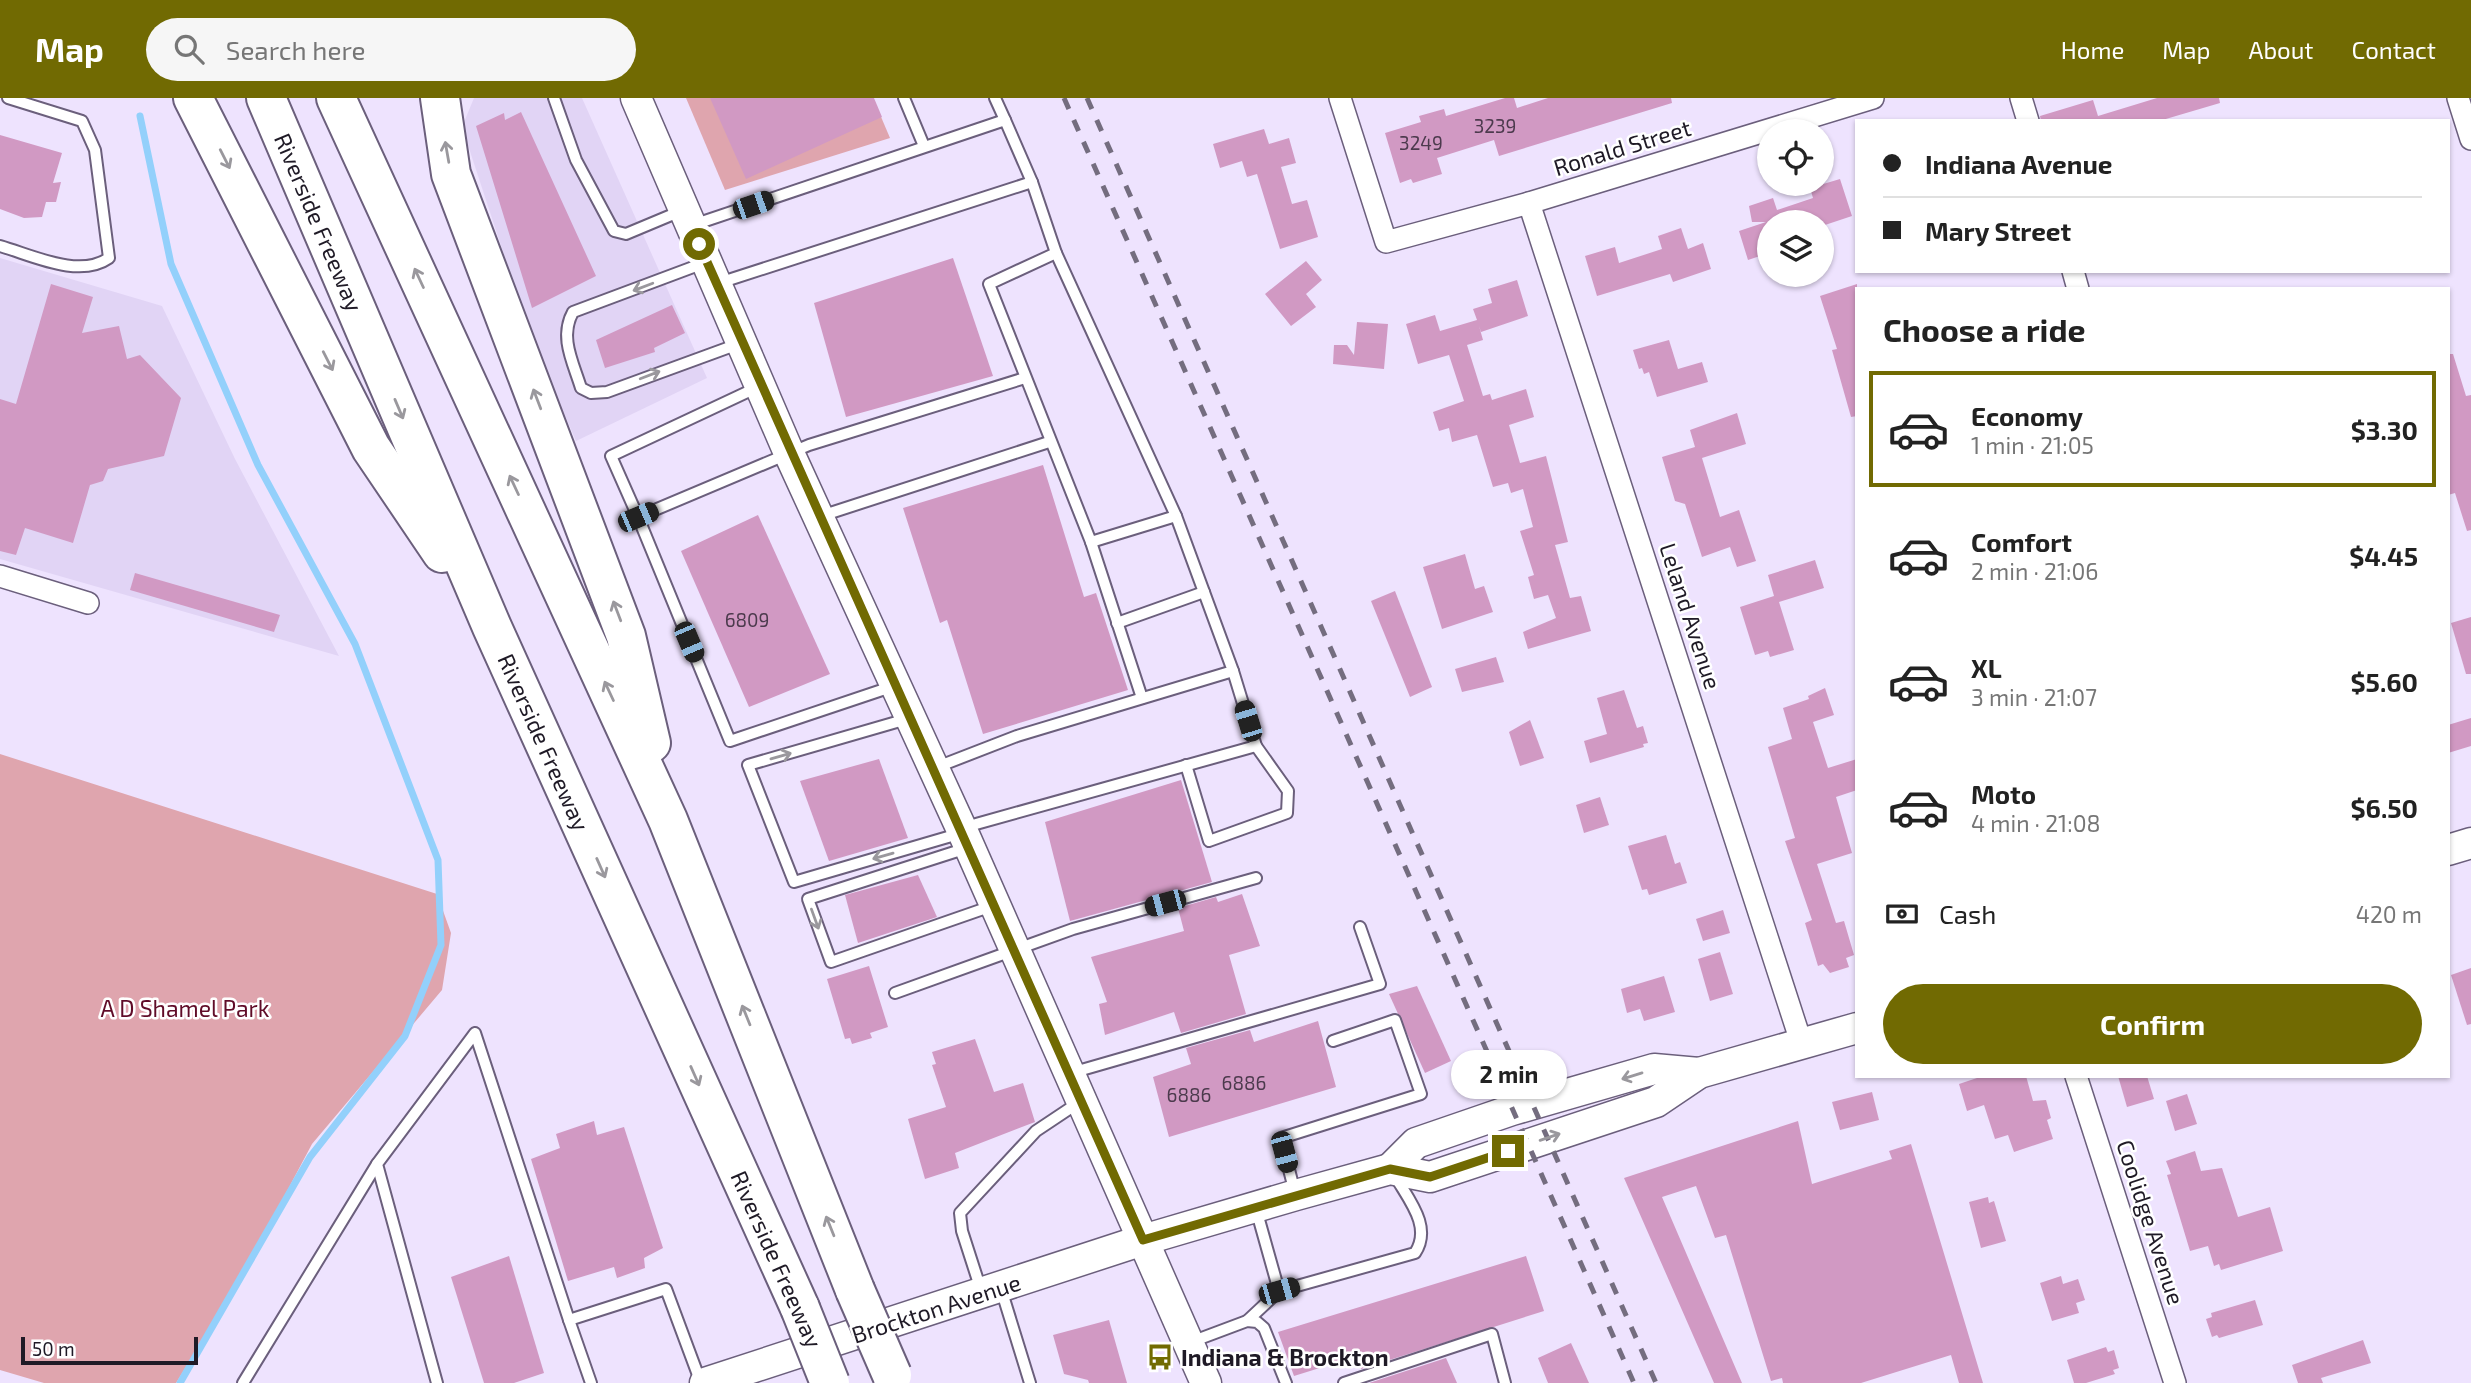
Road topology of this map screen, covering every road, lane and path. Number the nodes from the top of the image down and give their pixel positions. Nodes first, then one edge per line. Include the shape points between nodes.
1 (8, 98) edge
2 (193, 98) edge
3 (266, 98) edge
4 (336, 98) edge
5 (440, 98) edge
6 (554, 98) edge
7 (636, 98) edge
8 (904, 98) edge
9 (995, 98) edge
10 (1340, 98) edge
11 (1873, 98) edge
12 (2021, 98) edge
13 (2458, 98) edge
14 (2027, 119) edge
15 (1005, 120) junction
16 (2471, 139) edge
17 (924, 146) junction
18 (1032, 183) junction
19 (1529, 203) junction
20 (687, 218) junction
21 (0, 246) edge
22 (1056, 253) junction
23 (711, 273) junction
24 (742, 343) junction
25 (1025, 378) junction
26 (761, 386) junction
27 (1049, 442) junction
28 (789, 453) junction
29 (1176, 516) junction
30 (638, 517) junction
31 (819, 517) junction
32 (1091, 542) junction
33 (0, 576) edge
34 (1204, 592) junction
35 (88, 603) dead end
36 (1117, 623) junction
37 (492, 627) junction
38 (1233, 671) junction
39 (895, 685) junction
40 (1142, 698) junction
41 (904, 720) junction
42 (1256, 746) junction
43 (1186, 765) junction
44 (934, 768) junction
45 (668, 820) junction
46 (960, 838) junction
47 (2471, 843) edge
48 (2450, 849) edge
49 (1256, 878) dead end
50 (994, 905) junction
51 (1360, 927) dead end
52 (1013, 949) junction
53 (895, 993) dead end
54 (1855, 1029) edge
55 (1333, 1041) dead end
56 (1802, 1045) junction
57 (1068, 1074) junction
58 (2077, 1078) edge
59 (1081, 1102) junction
60 (377, 1164) junction
61 (1390, 1169) junction
62 (1296, 1195) junction
63 (1256, 1208) junction
64 (1155, 1236) junction
65 (991, 1290) junction
66 (1279, 1291) junction
67 (569, 1320) junction
68 (1247, 1321) junction
69 (1188, 1343) junction
70 (893, 1379) edge
71 (243, 1383) edge
72 (437, 1383) edge
73 (591, 1383) edge
74 (703, 1383) edge
75 (831, 1383) edge
76 (1030, 1383) edge
77 (1206, 1383) edge
78 (1286, 1383) edge
79 (1344, 1383) edge
80 (1505, 1383) edge
81 (2175, 1383) edge

1 - 21 lane via 82,121 95,150 109,258 96,267 65,265
2 -> 37 highway via 371,448
3 -> 37 highway, Riverside Freeway
45 -> 4 highway
45 -> 5 highway via 626,636 451,174
6 - 20 lane via 576,160 614,231 626,234
7 - 20 main road
8 - 17 lane
9 - 15 lane
10 - 19 street, Ronald Street via 1386,242
11 - 19 street, Ronald Street
12 - 14 street
13 - 16 street
15 - 17 lane
15 - 18 lane
17 - 20 lane
18 - 22 lane
18 - 23 lane
19 - 56 street, Leland Avenue
20 - 23 main road
22 - 25 lane via 989,284
22 - 29 lane
23 - 24 main road
23 -> 24 lane via 573,312 565,326 566,342 581,388 607,392
24 - 26 main road
25 - 27 lane
25 - 28 lane
26 - 28 main road
26 - 30 lane via 611,456
27 - 31 lane
27 - 32 lane
28 - 30 lane
28 - 31 main road
29 - 32 lane
29 - 34 lane
30 - 39 lane via 730,741
31 - 39 main road
32 - 36 lane
33 - 35 street
34 - 36 lane
34 - 38 lane
36 - 40 lane
37 -> 75 highway, Riverside Freeway, bridge
38 - 40 lane
38 - 42 lane
39 - 41 main road
40 - 44 lane via 1017,736
41 - 44 main road
46 -> 41 lane via 794,882 748,765
42 - 43 lane
42 - 43 lane via 1288,791 1287,813 1209,841
43 - 46 lane
44 - 46 main road
70 -> 45 highway, bridge
46 - 50 main road
46 -> 50 lane via 808,899 831,962
47 - 48 main road
49 - 52 lane
50 - 52 main road
51 - 57 lane via 1380,984
52 - 53 lane
52 - 57 main road
54 - 56 main road
55 - 62 lane via 1395,1020 1421,1094 1281,1138
56 - 61 main road via 1699,1073 1656,1102 1430,1177
57 - 59 main road
58 - 81 street, Coolidge Avenue
59 - 64 main road
59 - 65 lane via 1036,1131 960,1213 962,1231
60 - 67 lane via 475,1033
60 - 71 lane
60 - 72 lane
61 - 62 main road, Brockton Avenue
61 - 66 lane via 1420,1219 1423,1235 1415,1253
62 - 63 main road, Brockton Avenue
63 - 64 main road, Brockton Avenue
63 - 66 lane
64 - 65 main road, Brockton Avenue
64 - 69 main road
65 - 74 main road, Brockton Avenue
65 - 76 lane
66 - 68 lane
67 - 73 lane
67 - 74 lane via 667,1289
68 - 69 lane
68 - 78 lane via 1264,1328
69 - 77 main road
79 - 80 lane via 1492,1334

